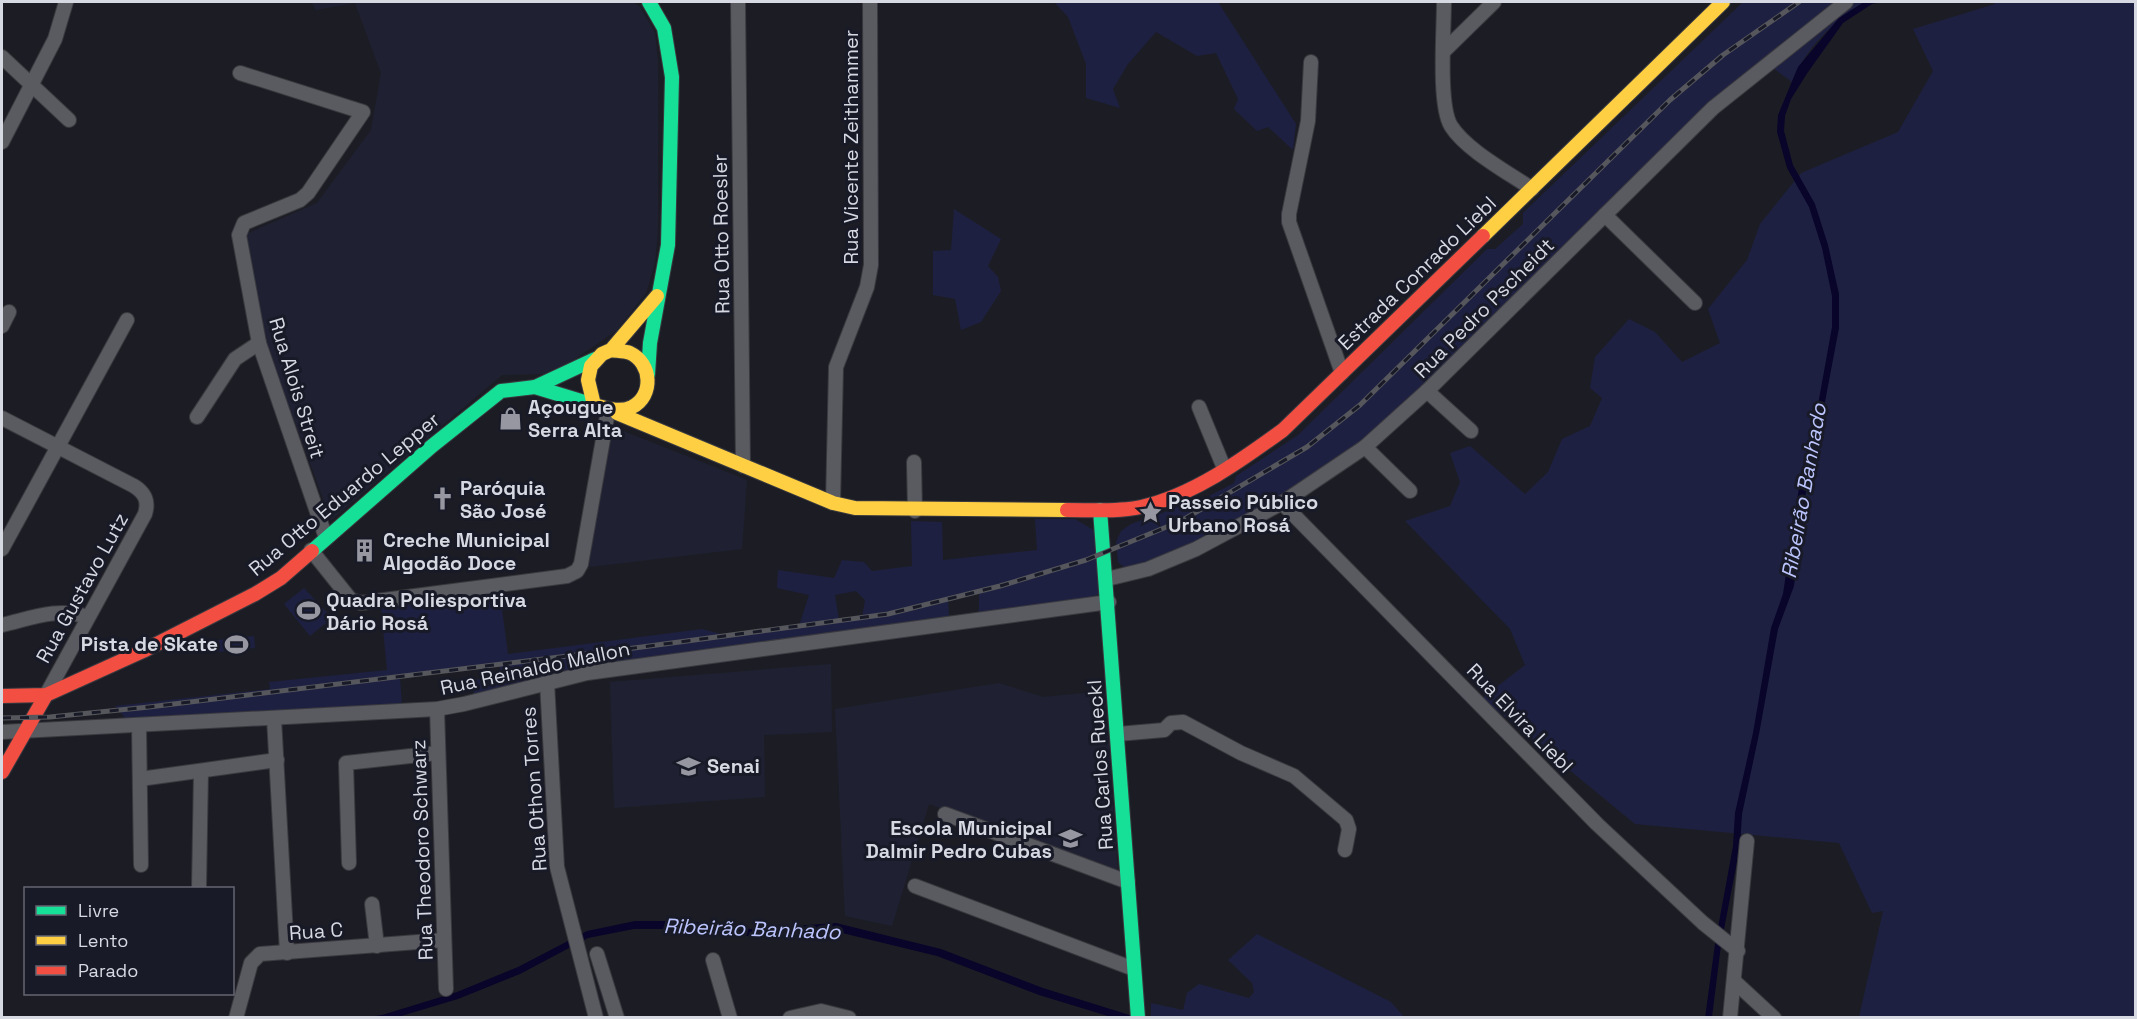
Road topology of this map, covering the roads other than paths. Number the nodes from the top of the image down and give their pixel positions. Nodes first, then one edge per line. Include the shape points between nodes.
1 (66, 2) edge
2 (649, 2) edge
3 (738, 2) edge
4 (870, 2) edge
5 (1444, 2) edge
6 (1494, 2) edge
7 (1723, 2) edge
8 (1846, 2) edge
9 (1444, 51) junction
10 (2, 57) edge
11 (1311, 62) dead end
12 (240, 74) dead end
13 (31, 85) junction
14 (69, 120) dead end
15 (2, 142) edge
16 (1532, 189) junction
17 (1605, 215) junction
18 (659, 292) junction
19 (1695, 303) dead end
20 (9, 312) dead end
21 (127, 321) dead end
22 (2, 326) edge
23 (259, 343) junction
24 (611, 350) junction
25 (595, 359) junction
26 (1342, 373) junction
27 (648, 374) junction
28 (535, 387) junction
29 (1427, 391) junction
30 (646, 394) junction
31 (594, 405) junction
32 (1199, 407) dead end
33 (613, 412) junction
34 (197, 417) dead end
35 (2, 418) edge
36 (1471, 431) dead end
37 (665, 434) junction
38 (57, 447) junction
39 (1365, 447) junction
40 (914, 462) dead end
41 (742, 466) junction
42 (1224, 468) junction
43 (1410, 491) dead end
44 (833, 502) junction
45 (1282, 503) junction
46 (1100, 510) junction
47 (915, 511) junction
48 (326, 538) junction
49 (2, 549) edge
50 (311, 550) junction
51 (1107, 579) junction
52 (1109, 602) junction
53 (88, 617) junction
54 (2, 625) edge
55 (547, 682) junction
56 (46, 695) junction
57 (2, 696) edge
58 (437, 709) junction
59 (274, 718) junction
60 (139, 726) junction
61 (27, 731) junction
62 (2, 732) edge
63 (1118, 734) junction
64 (438, 753) junction
65 (277, 760) junction
66 (201, 771) junction
67 (2, 772) edge
68 (140, 779) junction
69 (945, 814) dead end
70 (1747, 841) dead end
71 (1345, 850) dead end
72 (349, 863) dead end
73 (141, 865) dead end
74 (1128, 882) junction
75 (915, 886) dead end
76 (199, 887) edge
77 (372, 904) dead end
78 (444, 940) junction
79 (377, 946) junction
80 (1738, 951) junction
81 (287, 952) junction
82 (597, 954) dead end
83 (713, 960) dead end
84 (1134, 969) junction
85 (1735, 982) junction
86 (446, 989) dead end
87 (1137, 1013) edge
88 (236, 1017) edge
89 (596, 1017) edge
90 (617, 1017) edge
91 (729, 1017) edge
92 (790, 1017) edge
93 (849, 1017) edge
94 (1730, 1017) edge
95 (1774, 1017) edge

1 - 13 street via 61,25
2 - 18 main road via 664,27 672,77 668,245
3 - 41 street, Rua Otto Roesler
4 - 44 street, Rua Vicente Zeithammer via 871,265 867,287 836,367
5 - 9 street
6 - 9 street
7 - 16 main road, Estrada Conrado Liebl
8 - 17 street, Rua Pedro Pscheidt via 1713,108
9 - 16 street via 1446,112 1453,129
10 - 13 street
11 - 26 street via 1308,121 1288,214
12 - 23 street, Rua Alois Streit via 363,112 308,193 241,226 239,235
13 - 14 street
13 - 15 street
16 - 26 main road, Estrada Conrado Liebl
17 - 19 street
17 - 29 street, Rua Pedro Pscheidt
18 - 24 main road
18 - 27 main road
20 - 22 street
21 - 38 street
23 - 34 street via 235,359
23 - 48 street, Rua Alois Streit
24 - 25 main road
24 - 27 main road via 634,355
25 - 28 main road, Rua Otto Eduardo Lepper
25 - 31 main road via 586,376
26 - 42 main road, Estrada Conrado Liebl via 1283,430
27 - 30 main road
28 - 31 main road, Rua Otto Eduardo Lepper
28 - 48 main road, Rua Otto Eduardo Lepper via 501,391 490,398
29 - 36 street
29 - 39 street, Rua Pedro Pscheidt
30 - 33 main road via 633,407
30 - 37 main road via 646,411
31 - 33 main road
32 - 42 street
33 - 37 main road
33 - 50 street via 581,564 567,576 361,603 351,600
35 - 38 street
37 - 41 main road
38 - 49 street
38 - 53 street, Rua Gustavo Lutz via 134,486 147,498 145,514
39 - 43 street
39 - 45 street, Rua Pedro Pscheidt
40 - 47 street
41 - 44 main road
42 - 46 main road, Estrada Conrado Liebl via 1151,504
44 - 47 main road via 855,508
45 - 51 street, Rua Pedro Pscheidt via 1196,549 1148,569
45 - 80 street, Rua Elvira Liebl via 1597,824
46 - 47 main road
46 - 51 main road, Rua Carlos Rueckl
48 - 50 main road, Rua Otto Eduardo Lepper
50 - 56 main road, Rua Otto Eduardo Lepper via 281,578 228,610
51 - 52 main road, Rua Carlos Rueckl
52 - 55 street, Rua Reinaldo Mallon via 628,667
52 - 63 main road, Rua Carlos Rueckl
53 - 54 street via 56,612
53 - 56 street, Rua Gustavo Lutz
55 - 58 street, Rua Reinaldo Mallon
55 - 89 street, Rua Othon Torres via 560,882
56 - 57 main road
56 - 61 main road
58 - 59 street, Rua Reinaldo Mallon
58 - 64 street, Rua Theodoro Schwarz
59 - 60 street, Rua Reinaldo Mallon
59 - 65 street
60 - 61 street, Rua Reinaldo Mallon
60 - 68 street
61 - 62 street, Rua Reinaldo Mallon
61 - 67 main road
63 - 71 street via 1164,730 1171,723 1183,722 1294,776 1346,820 1350,829
63 - 74 main road, Rua Carlos Rueckl
64 - 72 street via 346,763
64 - 78 street, Rua Theodoro Schwarz
65 - 66 street
65 - 81 street
66 - 68 street
66 - 76 street
68 - 73 street
69 - 74 street
70 - 80 street
74 - 84 main road, Rua Carlos Rueckl
75 - 84 street
77 - 79 street
78 - 79 street, Rua C
78 - 86 street, Rua Theodoro Schwarz
79 - 81 street, Rua C
80 - 85 street
81 - 88 street, Rua C via 260,954 255,958
82 - 90 street
83 - 91 street
84 - 87 main road, Rua Carlos Rueckl
85 - 94 street
85 - 95 street
92 - 93 street via 821,1011

